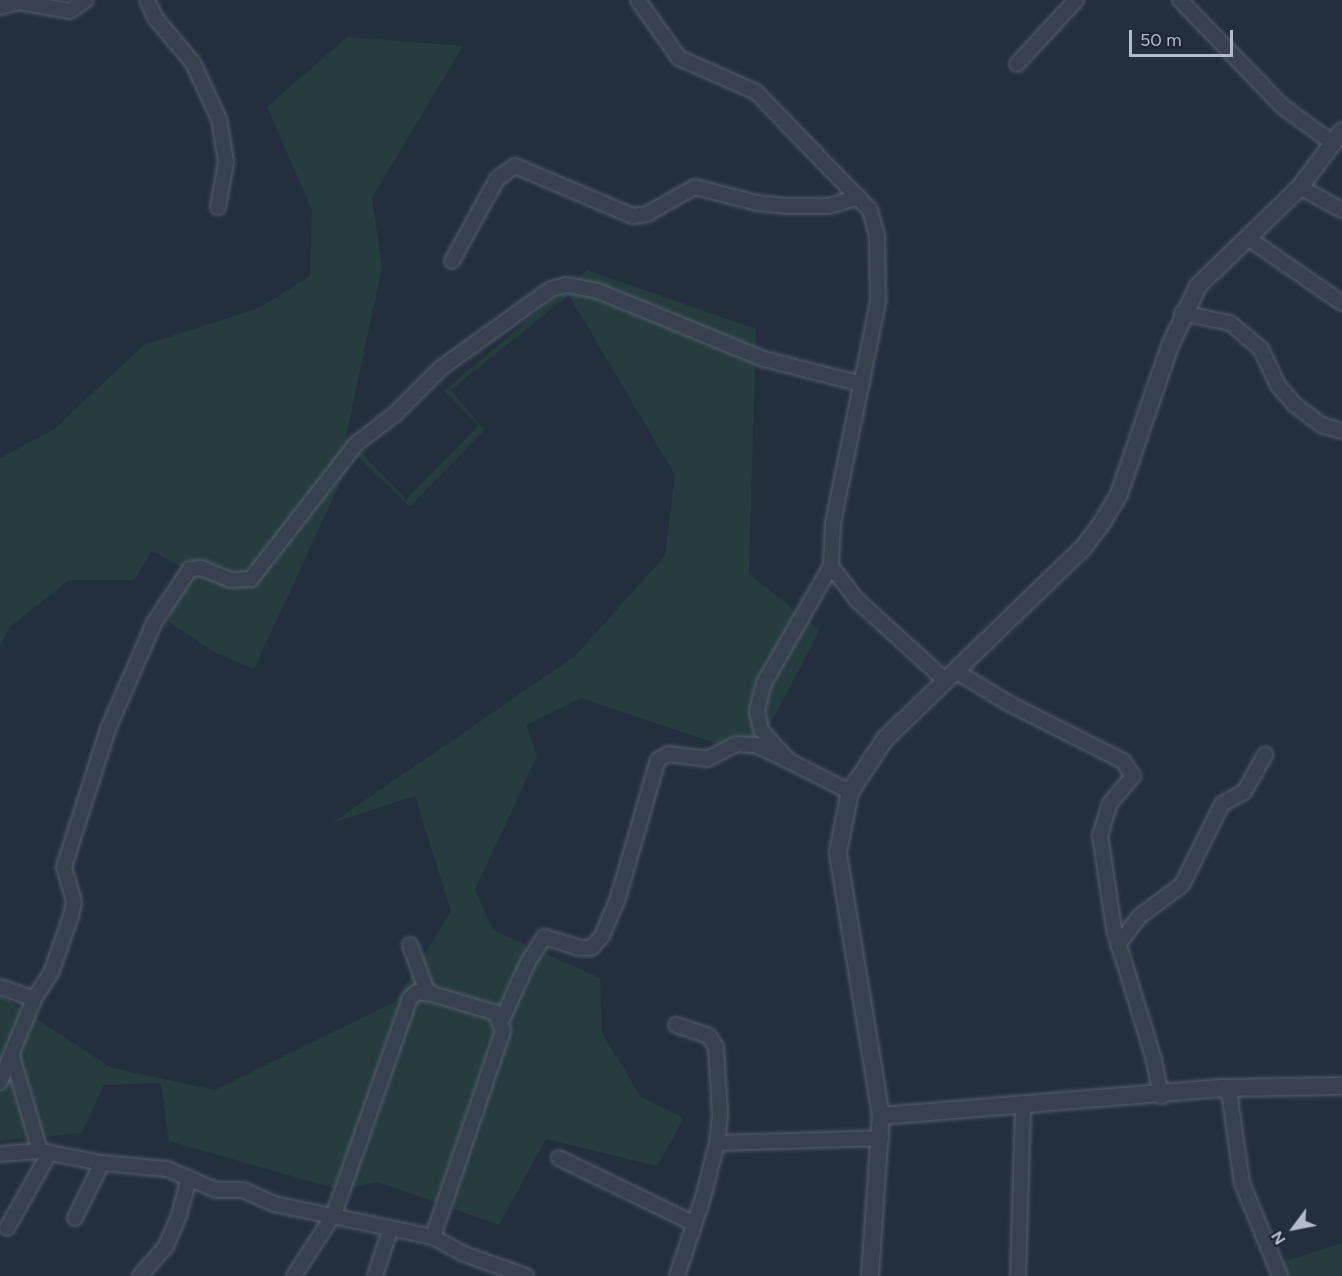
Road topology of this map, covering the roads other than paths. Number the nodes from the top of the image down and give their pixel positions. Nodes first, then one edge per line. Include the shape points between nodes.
1 (86, 0) edge
2 (147, 0) edge
3 (638, 0) edge
4 (1076, 0) edge
5 (1180, 0) edge
6 (0, 7) edge
7 (1017, 64) dead end
8 (1338, 138) edge
9 (1300, 188) junction
10 (859, 196) junction
11 (218, 207) dead end
12 (1342, 210) edge
13 (1248, 238) junction
14 (452, 261) dead end
15 (1342, 303) edge
16 (1182, 314) junction
17 (862, 384) junction
18 (1342, 431) edge
19 (831, 566) junction
20 (952, 677) junction
21 (1265, 755) dead end
22 (789, 761) junction
23 (850, 792) junction
24 (410, 945) dead end
25 (1118, 945) junction
26 (0, 987) edge
27 (432, 994) junction
28 (34, 999) junction
29 (501, 1022) junction
30 (676, 1025) dead end
31 (12, 1056) junction
32 (0, 1082) edge
33 (1342, 1086) edge
34 (1225, 1088) junction
35 (1161, 1096) junction
36 (1023, 1106) junction
37 (881, 1116) junction
38 (881, 1138) junction
39 (717, 1143) junction
40 (45, 1151) junction
41 (0, 1154) edge
42 (559, 1158) dead end
43 (102, 1163) junction
44 (189, 1178) junction
45 (334, 1214) junction
46 (75, 1218) dead end
47 (693, 1223) junction
48 (7, 1227) dead end
49 (390, 1230) junction
50 (433, 1237) junction
51 (140, 1276) edge
52 (294, 1276) edge
53 (375, 1276) edge
54 (526, 1276) edge
55 (677, 1276) edge
56 (870, 1276) edge
57 (1018, 1276) edge
58 (1280, 1276) edge

1 - 6 street via 70,11 19,2
2 - 11 street via 156,19 193,63 219,119 226,162
3 - 10 street via 679,58 756,92 823,165
4 - 7 street
5 - 8 street via 1282,106
8 - 9 street
9 - 12 street
9 - 13 street
10 - 14 street via 830,206 786,206 757,203 695,186 647,214 633,216 515,166 496,179
10 - 17 street via 875,224 879,283
13 - 15 street
13 - 16 street via 1198,286
16 - 18 street via 1230,323 1261,349 1278,385 1294,405 1322,425
16 - 20 street via 1119,494 1103,522 1083,548
17 - 19 street via 833,523
17 - 28 street via 799,371 598,291 567,285 538,296 441,368 395,414 356,444 257,574 240,581 201,568 190,569 154,623 108,729 85,798 63,867 74,902 71,916 51,973
19 - 20 street via 856,600
19 - 22 street via 764,683 758,711 761,730
20 - 23 street via 885,739
20 - 25 street via 1124,761 1134,776 1110,803 1100,835
21 - 25 street via 1244,792 1222,804 1182,885 1140,916
22 - 23 street
22 - 29 street via 755,745 736,744 707,759 668,754 658,760 617,901 602,936 591,948 544,937
23 - 37 street via 838,852
24 - 27 street via 420,979
25 - 35 street via 1154,1060
26 - 28 street
27 - 29 street via 488,1010
27 - 45 street via 417,992 410,999
28 - 31 street
29 - 50 street via 503,1031
30 - 39 street via 709,1036 716,1047 720,1115
31 - 32 street
31 - 40 street
33 - 34 street
34 - 35 street
34 - 58 street via 1230,1098 1242,1183
35 - 36 street
36 - 37 street
36 - 57 street
37 - 38 street
38 - 39 street
38 - 56 street
39 - 47 street
40 - 41 street
40 - 43 street
40 - 48 street
42 - 47 street
43 - 44 street via 167,1169
43 - 46 street
44 - 45 street via 216,1190 257,1194 274,1204
44 - 51 street via 166,1246
45 - 49 street
45 - 52 street
47 - 55 street
49 - 50 street
49 - 53 street
50 - 54 street via 464,1254

